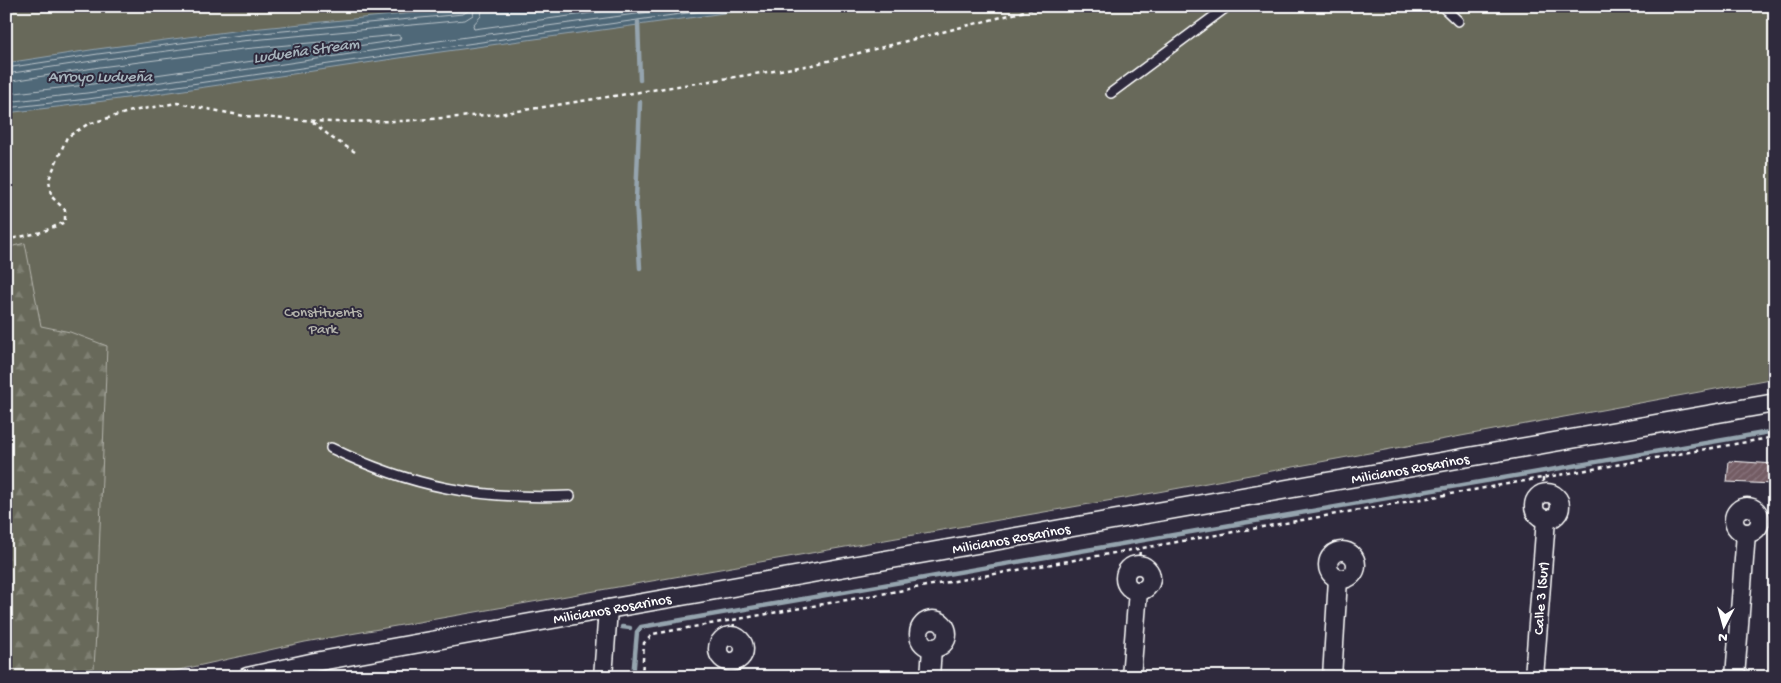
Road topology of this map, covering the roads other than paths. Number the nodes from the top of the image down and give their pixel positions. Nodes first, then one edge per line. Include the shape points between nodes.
1 (1228, 6) edge
2 (1442, 6) edge
3 (1458, 21) dead end
4 (1111, 93) dead end
5 (1775, 403) edge
6 (331, 448) dead end
7 (1543, 485) road end
8 (570, 496) dead end
9 (1746, 533) dead end
10 (1140, 556) road end
11 (1338, 579) dead end
12 (608, 609) junction
13 (733, 628) road end
14 (932, 648) dead end
15 (315, 669) edge
16 (729, 670) edge
17 (247, 677) edge
18 (603, 677) edge
19 (930, 677) edge
20 (1131, 677) edge
21 (1332, 677) edge
22 (1534, 677) edge
23 (1736, 677) edge

1 - 4 lane
2 - 3 lane
5 - 12 street, Milicianos Rosarinos
6 - 8 lane via 381,470 433,486 487,495
7 - 22 street, Calle 3 (Sur) via 1534,510 1540,518 1546,519
9 - 23 street
10 - 20 street via 1125,577 1128,586 1138,591
11 - 21 street
12 - 15 street, Milicianos Rosarinos
12 - 18 street
13 - 16 street via 718,648
14 - 19 street
15 - 17 street, Milicianos Rosarinos

